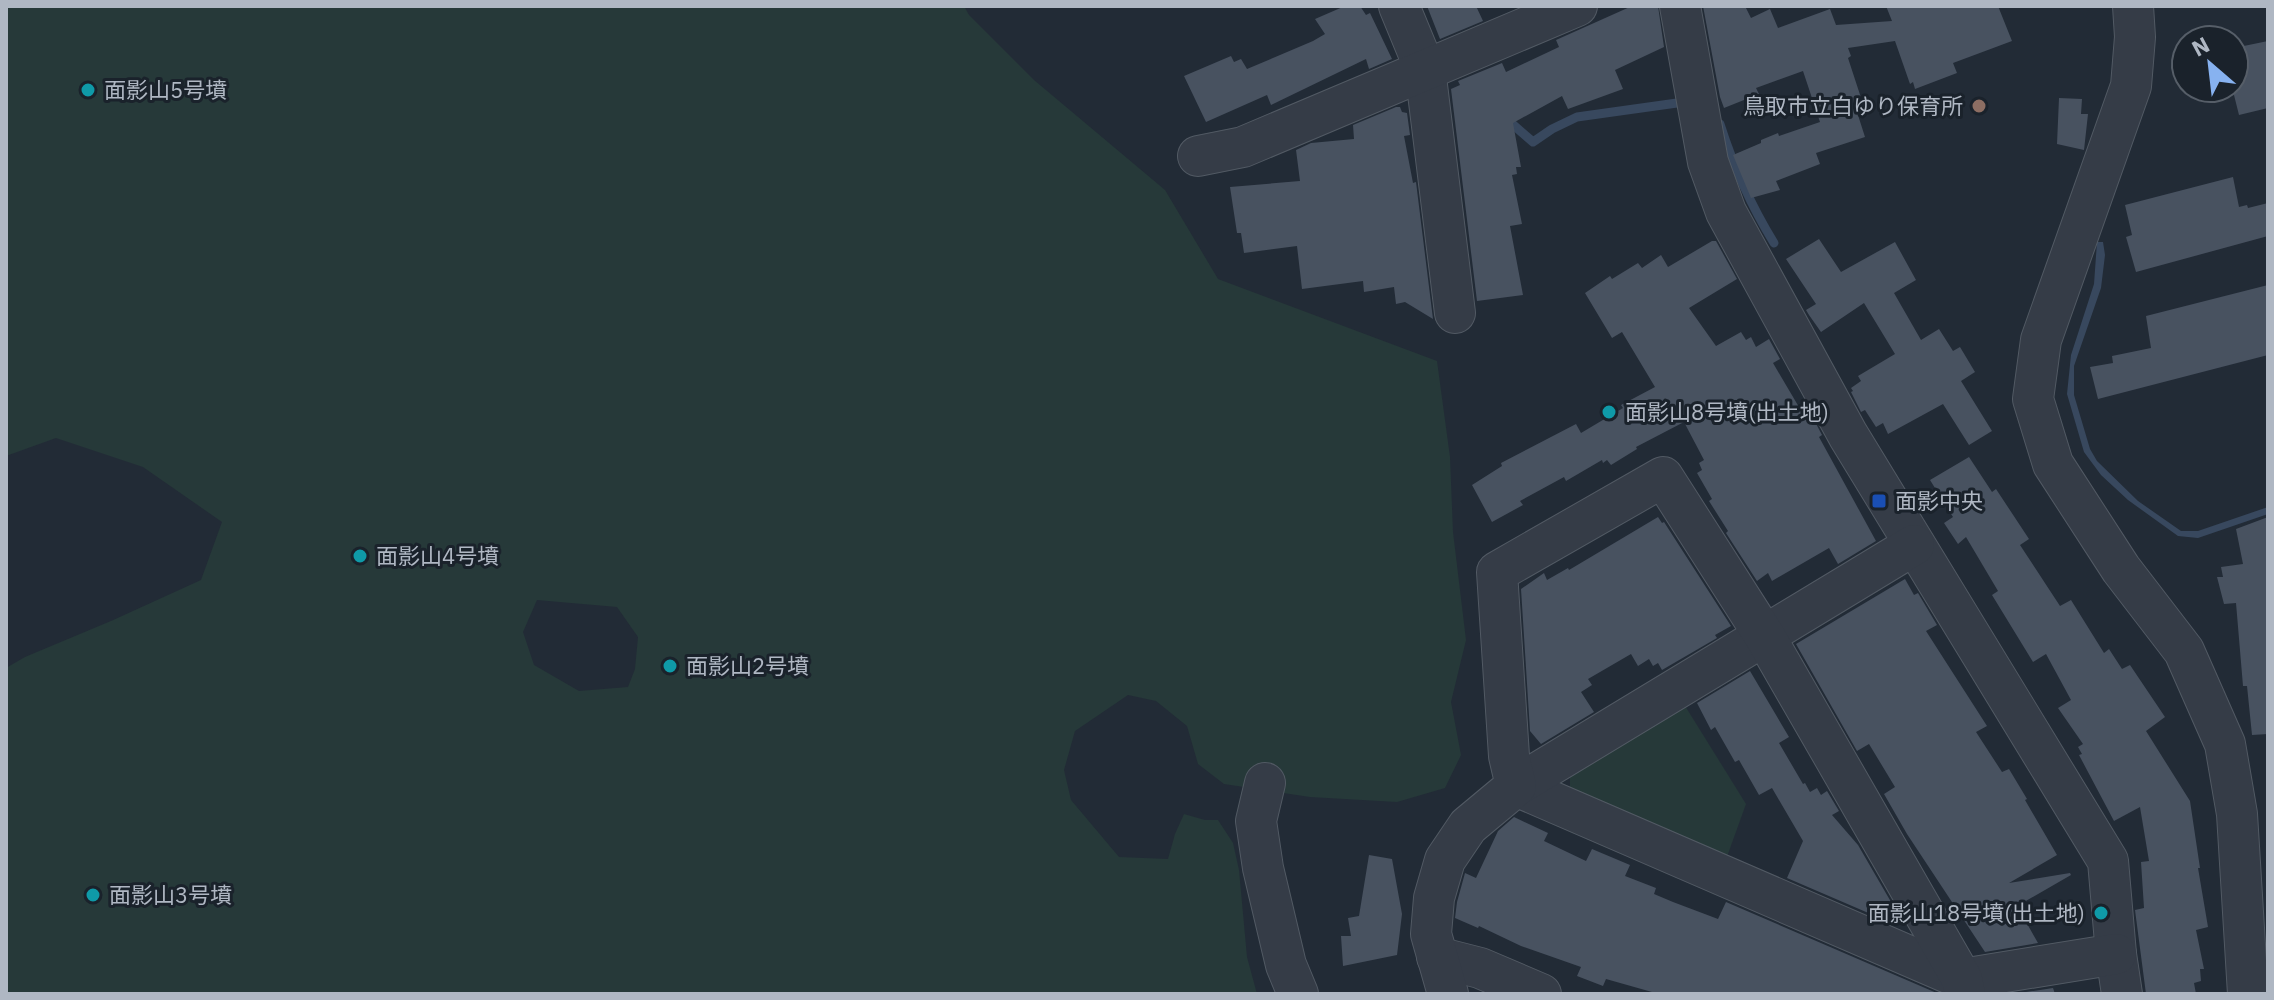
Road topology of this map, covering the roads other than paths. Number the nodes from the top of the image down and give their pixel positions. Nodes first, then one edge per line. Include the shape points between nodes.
1 (1399, 6) edge
2 (1577, 6) edge
3 (1680, 6) edge
4 (2133, 6) edge
5 (1425, 69) junction
6 (1198, 156) dead end
7 (1455, 313) dead end
8 (1914, 545) junction
9 (1764, 635) junction
10 (1265, 783) dead end
11 (1516, 786) junction
12 (2116, 954) junction
13 (1443, 976) edge
14 (1963, 986) edge
15 (1298, 994) edge
16 (1541, 994) edge
17 (2122, 994) edge
18 (2248, 994) edge

1 - 5 street
2 - 5 street
3 - 8 street via 1708,162 1726,212
4 - 18 street via 2131,86 2041,340 2033,399 2053,464 2121,569 2184,651 2225,744 2237,814
5 - 6 street via 1243,147
5 - 7 street
8 - 9 street
8 - 12 street via 2108,861
9 - 11 street
9 - 11 street via 1663,477 1497,572 1509,756
9 - 14 street
10 - 15 street via 1256,821 1263,868
11 - 13 street via 1468,826 1445,860 1431,934
11 - 14 street
12 - 14 street
12 - 17 street
13 - 16 street via 1480,968

